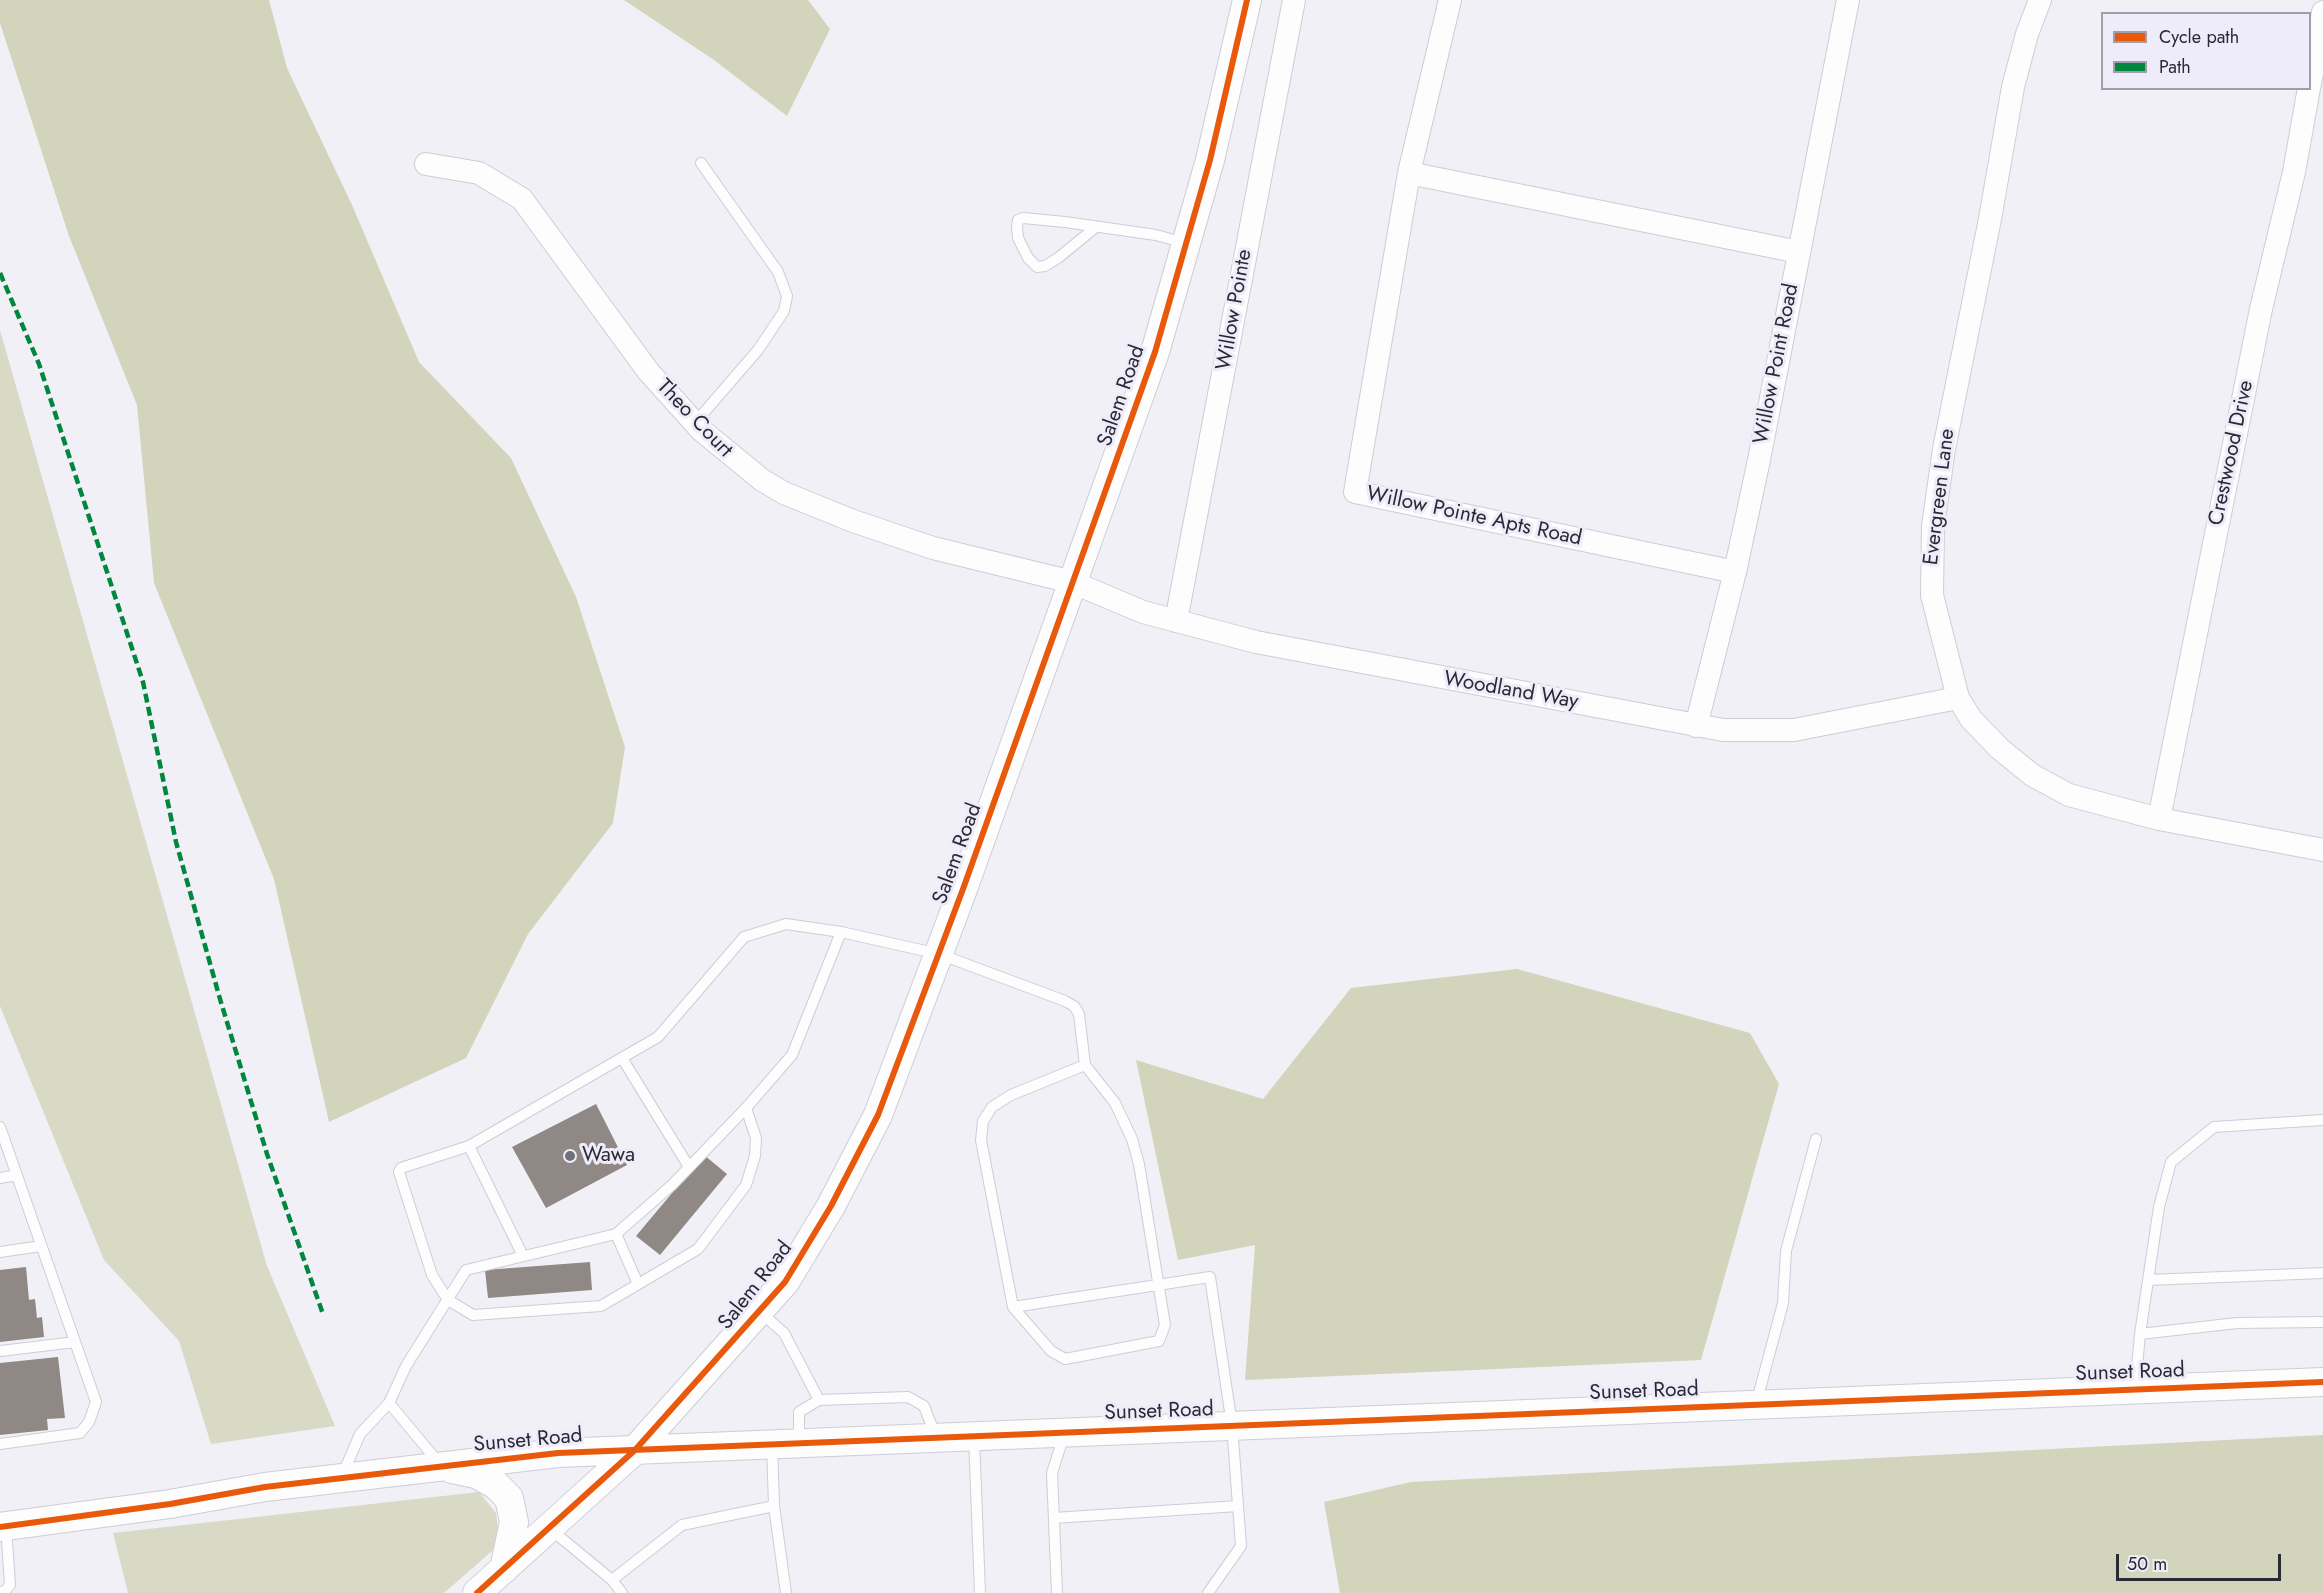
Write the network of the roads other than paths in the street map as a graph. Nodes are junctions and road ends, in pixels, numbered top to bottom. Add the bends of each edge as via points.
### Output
1 (1247, 0) edge
2 (1294, 0) edge
3 (1450, 0) edge
4 (1848, 0) edge
5 (2040, 0) edge
6 (2323, 12) edge
7 (2311, 75) edge
8 (2308, 90) edge
9 (701, 163) dead end
10 (426, 165) dead end
11 (1409, 172) junction
12 (1096, 227) junction
13 (1188, 244) junction
14 (1799, 252) junction
15 (694, 424) junction
16 (1735, 572) junction
17 (1072, 582) junction
18 (1176, 621) junction
19 (1958, 698) junction
20 (1696, 726) junction
21 (2158, 819) junction
22 (2323, 850) edge
23 (841, 932) junction
24 (939, 954) junction
25 (622, 1058) junction
26 (1085, 1065) junction
27 (746, 1108) junction
28 (2323, 1120) edge
29 (0, 1127) edge
30 (1816, 1139) dead end
31 (469, 1146) junction
32 (689, 1167) junction
33 (16, 1175) junction
34 (0, 1178) edge
35 (616, 1234) junction
36 (41, 1246) junction
37 (0, 1252) edge
38 (523, 1256) junction
39 (2323, 1273) edge
40 (2148, 1280) junction
41 (638, 1284) junction
42 (1160, 1285) junction
43 (448, 1300) junction
44 (1012, 1307) junction
45 (760, 1312) junction
46 (2323, 1322) edge
47 (2140, 1334) junction
48 (75, 1342) junction
49 (0, 1351) edge
50 (2323, 1382) edge
51 (2135, 1389) junction
52 (819, 1400) junction
53 (389, 1403) junction
54 (1756, 1404) junction
55 (1232, 1425) junction
56 (1065, 1432) junction
57 (974, 1436) junction
58 (936, 1437) junction
59 (0, 1444) edge
60 (786, 1444) junction
61 (635, 1450) junction
62 (442, 1466) junction
63 (341, 1478) junction
64 (774, 1506) junction
65 (1238, 1506) junction
66 (1054, 1518) junction
67 (3, 1526) edge
68 (549, 1528) junction
69 (504, 1569) junction
70 (612, 1580) junction
71 (0, 1592) edge
72 (477, 1593) edge
73 (622, 1593) edge
74 (786, 1593) edge
75 (980, 1593) edge
76 (1057, 1593) edge
77 (1209, 1593) edge

1 - 13 street, Salem Road
2 - 18 street, Willow Pointe
3 - 11 street
4 - 14 street, Willow Point Road
5 - 19 street, Evergreen Lane via 2026,34 2013,87 1933,526 1932,595
6 - 7 street, Crestwood Drive
8 - 21 street, Crestwood Drive
9 - 15 lane via 778,272 787,296 784,311 758,350
10 - 15 street, Theo Court via 478,173 522,199 648,371
11 - 14 street
11 - 16 street, Willow Pointe Apts Road via 1355,492
12 - 12 lane via 1023,218 1018,220 1017,227 1023,248 1037,267 1058,258
12 - 13 lane via 1156,235
13 - 17 street, Salem Road via 1139,400
14 - 16 street, Willow Point Road
15 - 17 street, Theo Court via 762,480 822,509 933,548
16 - 20 street, Willow Point Road
17 - 18 street, Woodland Way via 1143,612
17 - 24 street, Salem Road
18 - 20 street, Woodland Way via 1256,642
19 - 20 street, Woodland Way via 1794,730 1747,732
19 - 21 street, Evergreen Lane via 1985,734 2032,776 2069,795
21 - 22 street, Evergreen Lane
23 - 24 lane
23 - 25 lane via 786,924 744,937 658,1037
23 - 27 lane via 792,1055
24 - 26 lane via 1074,1006 1080,1020
24 - 45 street, Salem Road via 892,1081 862,1147 801,1259
25 - 31 lane
25 - 32 lane
26 - 42 lane via 1115,1103 1132,1139
26 - 44 lane via 1011,1095 992,1107 983,1121 981,1140
27 - 32 lane
27 - 41 lane via 756,1138 746,1185 698,1250
28 - 40 lane via 2214,1127 2171,1162 2159,1207
29 - 33 lane
30 - 54 lane via 1786,1251 1783,1303
31 - 38 lane
31 - 43 lane via 401,1168 399,1172 432,1275
32 - 35 lane
33 - 34 lane
33 - 36 lane
35 - 38 lane
35 - 41 lane
36 - 37 lane
36 - 48 lane
38 - 43 lane via 466,1270
39 - 40 lane
40 - 47 lane
41 - 43 lane via 601,1306 473,1316
42 - 44 lane
42 - 44 lane via 1165,1325 1159,1341 1065,1359 1051,1351
42 - 55 lane via 1210,1277
43 - 53 lane via 406,1366
45 - 52 lane via 784,1333
45 - 61 street, Salem Road
46 - 47 lane via 2237,1323
47 - 51 lane
48 - 49 lane
48 - 59 lane via 96,1401 89,1422 80,1433
50 - 51 street, Sunset Road
51 - 54 street, Sunset Road
52 - 58 lane via 908,1398 924,1406
52 - 60 lane via 799,1412
53 - 62 lane
53 - 63 lane via 360,1434
54 - 55 street, Sunset Road
55 - 56 street, Sunset Road
55 - 65 lane
56 - 57 street, Sunset Road
56 - 66 lane via 1052,1473
57 - 58 street, Sunset Road
57 - 75 lane
58 - 60 street, Sunset Road
60 - 61 street, Sunset Road
60 - 64 lane
61 - 62 street, Sunset Road via 558,1453
61 - 68 street, Salem Road
62 - 63 street, Sunset Road
62 - 69 street via 476,1474 509,1498 514,1522
63 - 67 street, Sunset Road
64 - 70 lane via 682,1525
64 - 74 lane
65 - 66 lane
65 - 77 lane via 1241,1546
66 - 76 lane
67 - 71 lane via 9,1585
68 - 69 street, Salem Road
68 - 70 lane
69 - 72 street, Salem Road
70 - 73 lane

